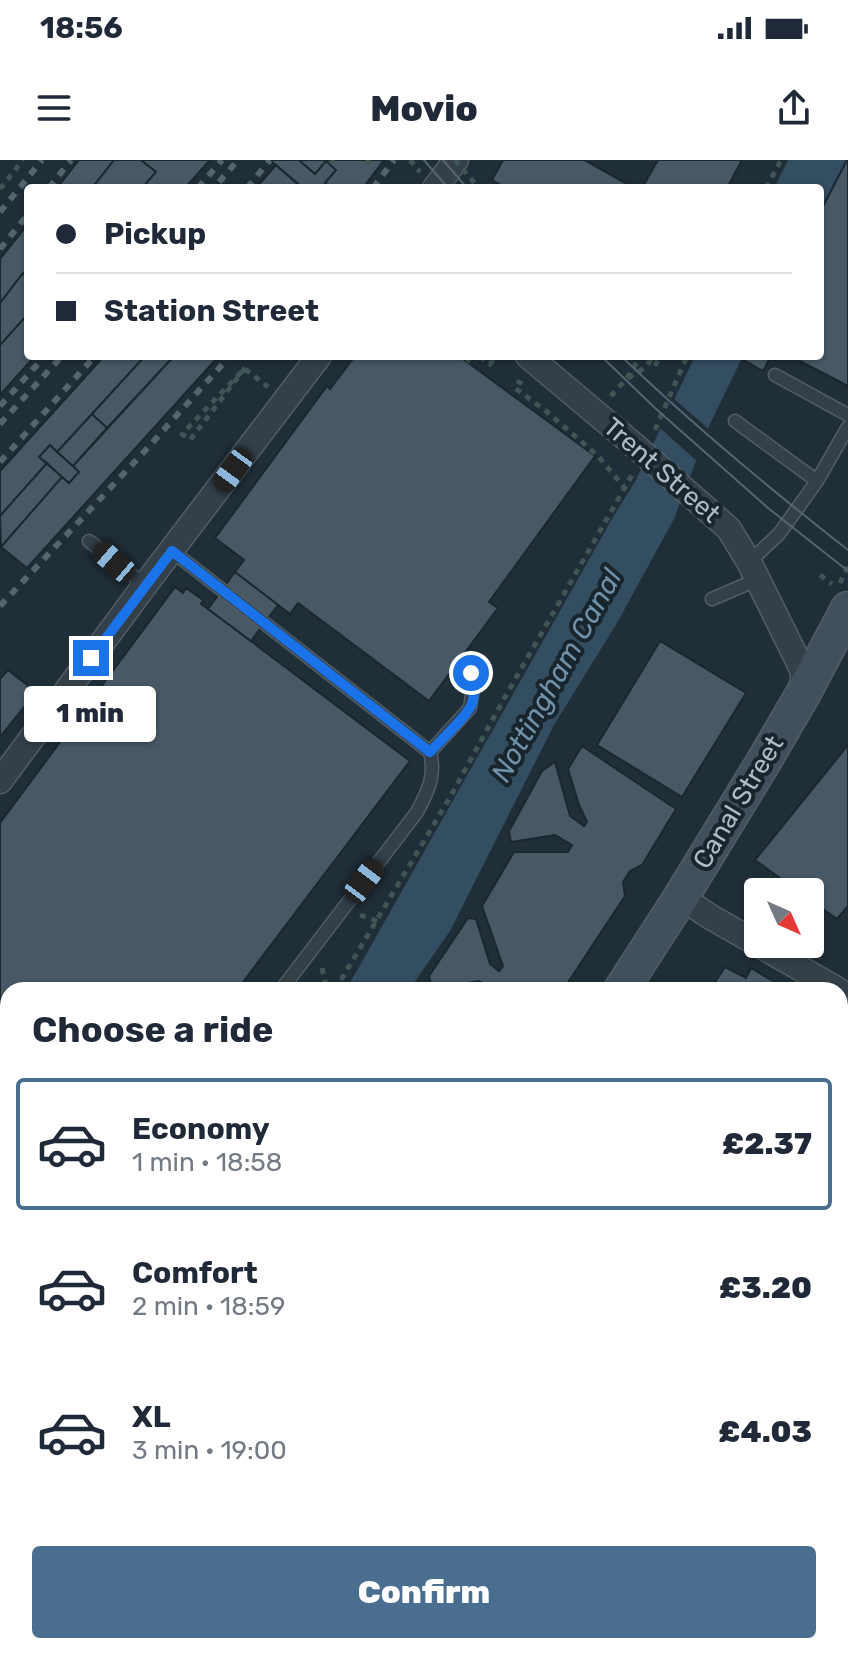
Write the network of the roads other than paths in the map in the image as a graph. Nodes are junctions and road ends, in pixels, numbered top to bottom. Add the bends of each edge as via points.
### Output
1 (456, 160) edge
2 (438, 184) edge
3 (316, 360) edge
4 (533, 360) edge
5 (775, 375) dead end
6 (848, 415) edge
7 (735, 421) dead end
8 (848, 427) edge
9 (817, 481) junction
10 (89, 541) dead end
11 (172, 551) junction
12 (752, 571) junction
13 (145, 585) junction
14 (712, 599) dead end
15 (843, 599) edge
16 (465, 664) dead end
17 (803, 694) junction
18 (430, 752) junction
19 (0, 781) edge
20 (681, 897) junction
21 (287, 982) edge
22 (626, 982) edge
23 (825, 982) edge

1 - 2 street
3 - 11 street
4 - 12 street, Trent Street, bridge via 729,529
5 - 6 lane
7 - 9 lane
8 - 9 lane
9 - 12 lane
10 - 13 lane
11 - 13 street
11 - 18 lane
12 - 14 lane
12 - 17 street, Trent Street via 800,665
13 - 19 street
15 - 17 street, Canal Street
16 - 18 lane via 474,681 470,708
17 - 20 street, Canal Street
18 - 21 lane via 434,768 417,812
20 - 22 street, Canal Street
20 - 23 street

